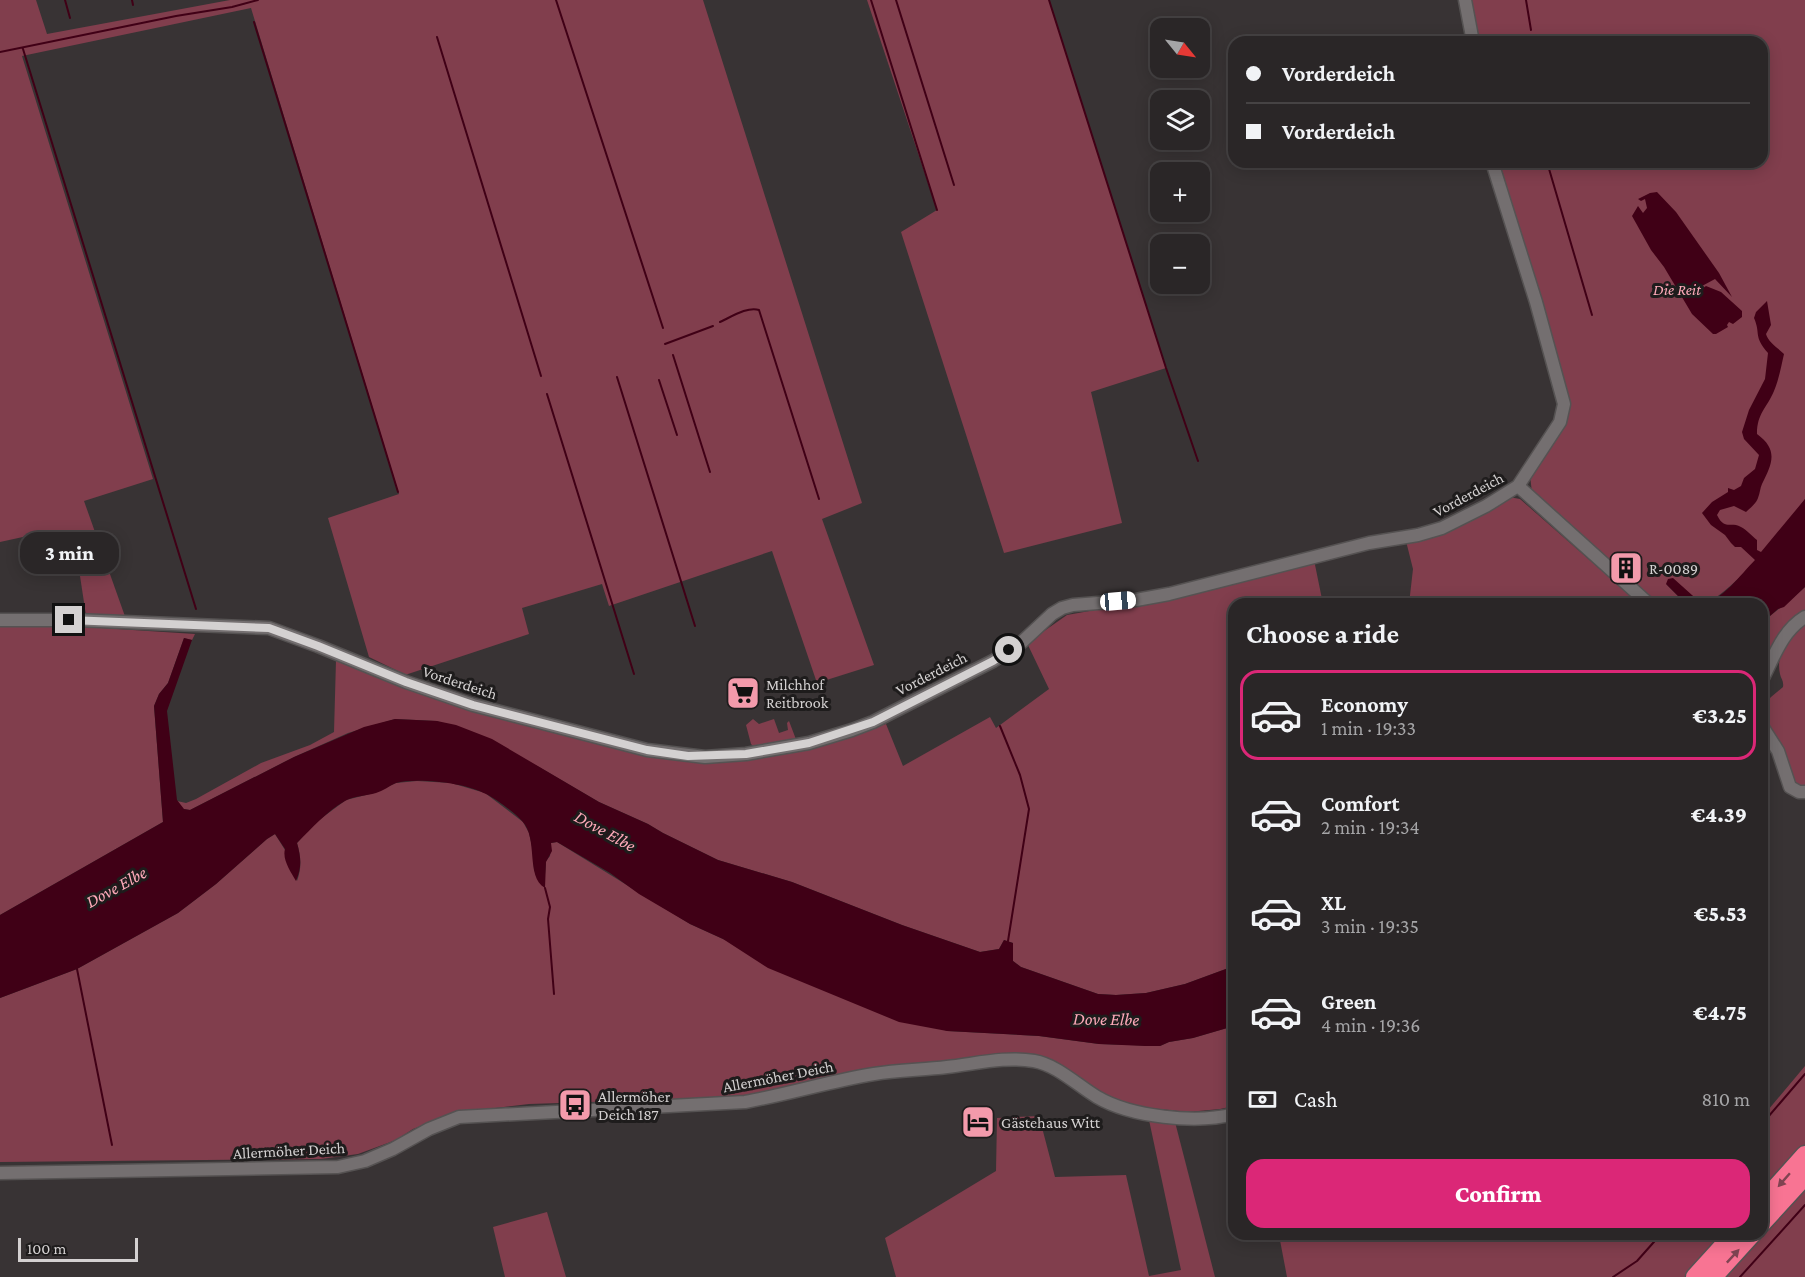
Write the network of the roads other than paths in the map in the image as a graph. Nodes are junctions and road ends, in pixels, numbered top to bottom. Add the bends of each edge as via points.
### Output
1 (1465, 0) edge
2 (1472, 36) edge
3 (1494, 168) edge
4 (1518, 486) junction
5 (1642, 598) edge
6 (1805, 617) edge
7 (0, 620) edge
8 (1768, 668) edge
9 (1768, 736) edge
10 (1805, 792) edge
11 (1228, 1115) edge
12 (1805, 1155) edge
13 (0, 1173) edge
14 (1805, 1176) edge
15 (1768, 1196) edge
16 (1768, 1217) edge
17 (1729, 1240) edge
18 (1747, 1240) edge
19 (1695, 1277) edge
20 (1713, 1277) edge

1 - 2 street
3 - 4 street, Vorderdeich via 1564,404 1560,422
4 - 5 street
4 - 7 street, Vorderdeich via 1452,524 1418,535 1369,543 1169,594 1062,608 993,661 873,722 809,743 746,754 688,756 647,750 558,727 434,692 269,628
6 - 8 street via 1788,631
9 - 10 street via 1790,787
11 - 13 street, Allermöher Deich via 1187,1118 1130,1111 1111,1105 1036,1061 1011,1060 877,1074 745,1102 459,1117 365,1161 338,1167
12 -> 15 highway
14 - 16 highway
17 - 19 highway
20 -> 18 highway

